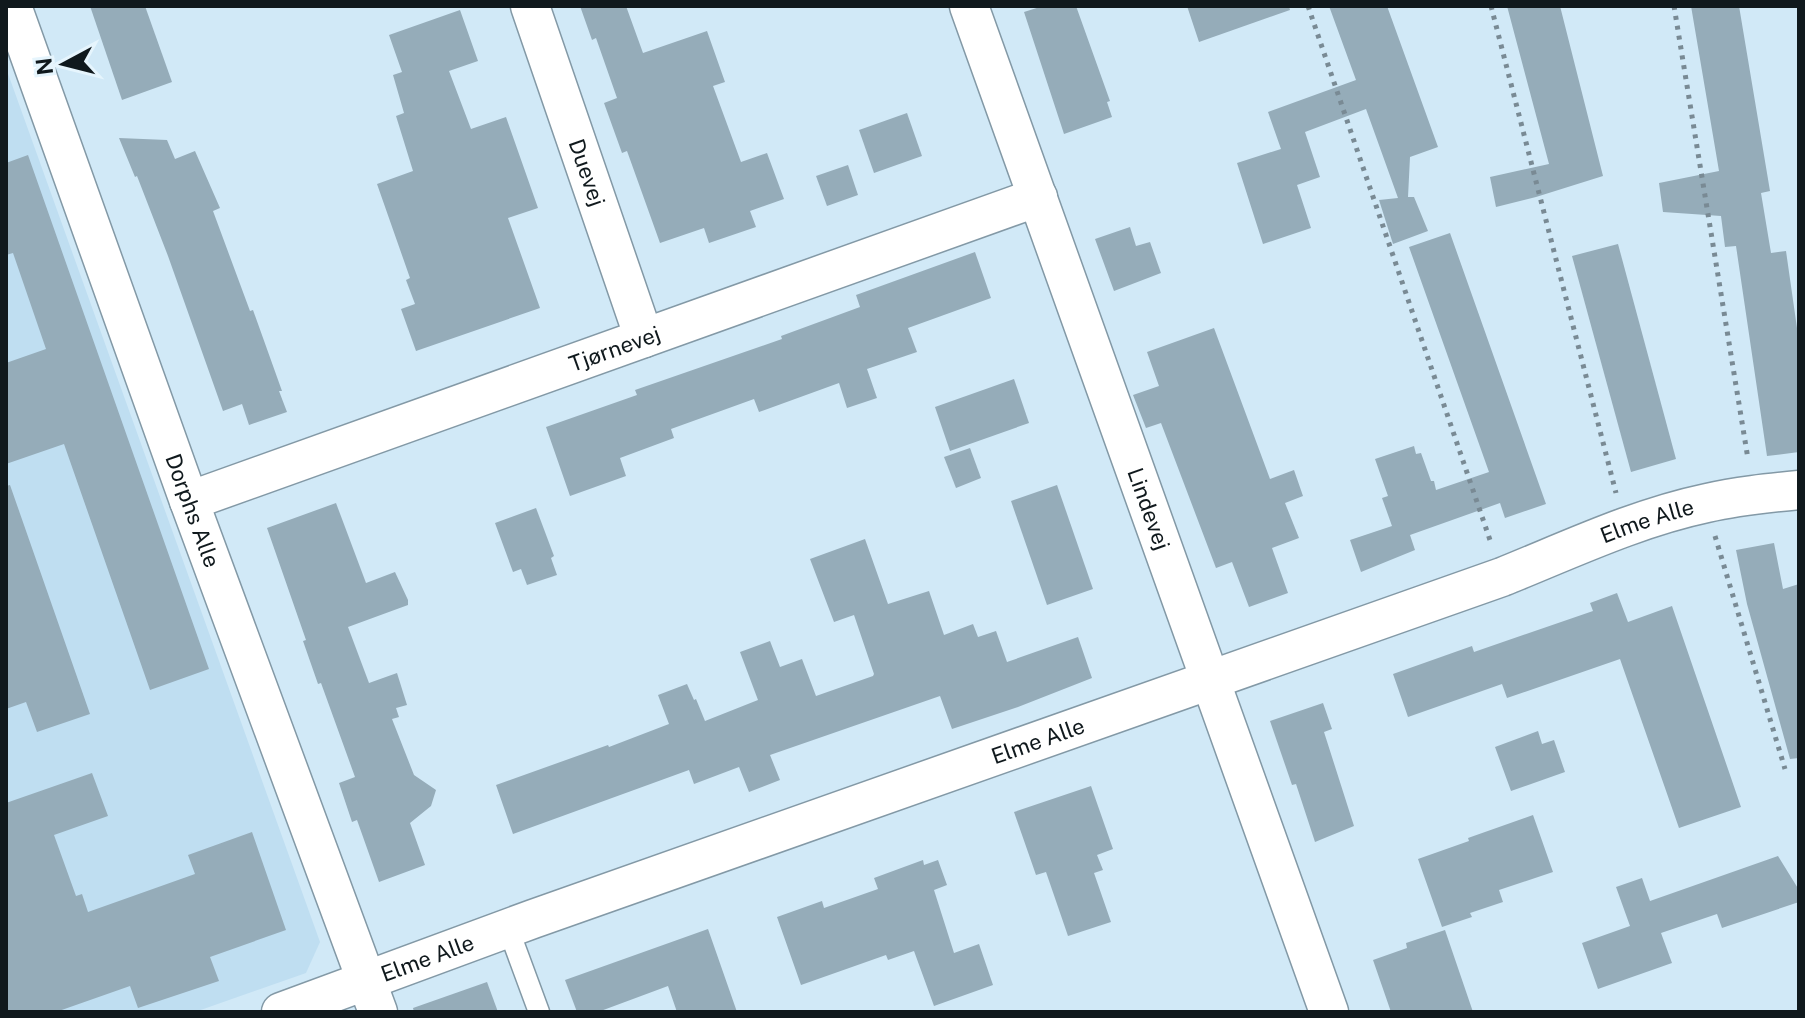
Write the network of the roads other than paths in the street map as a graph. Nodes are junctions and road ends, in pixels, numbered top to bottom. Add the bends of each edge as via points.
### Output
1 (12, 6) edge
2 (530, 6) edge
3 (969, 6) edge
4 (1038, 197) junction
5 (644, 338) junction
6 (1799, 490) edge
7 (189, 501) junction
8 (1211, 681) junction
9 (508, 928) junction
10 (373, 996) edge
11 (281, 1012) edge
12 (539, 1012) edge
13 (1329, 1012) edge

1 - 7 street, Dorphs Alle
2 - 5 street, Duevej
3 - 4 street, Lindevej
4 - 5 street, Tjørnevej
4 - 8 street, Lindevej
5 - 7 street, Tjørnevej
6 - 8 street, Elme Alle via 1706,503 1625,527
7 - 10 street, Dorphs Alle
8 - 9 street, Elme Alle
8 - 13 street, Lindevej
9 - 10 street, Elme Alle
9 - 12 lane
10 - 11 street, Elme Alle

